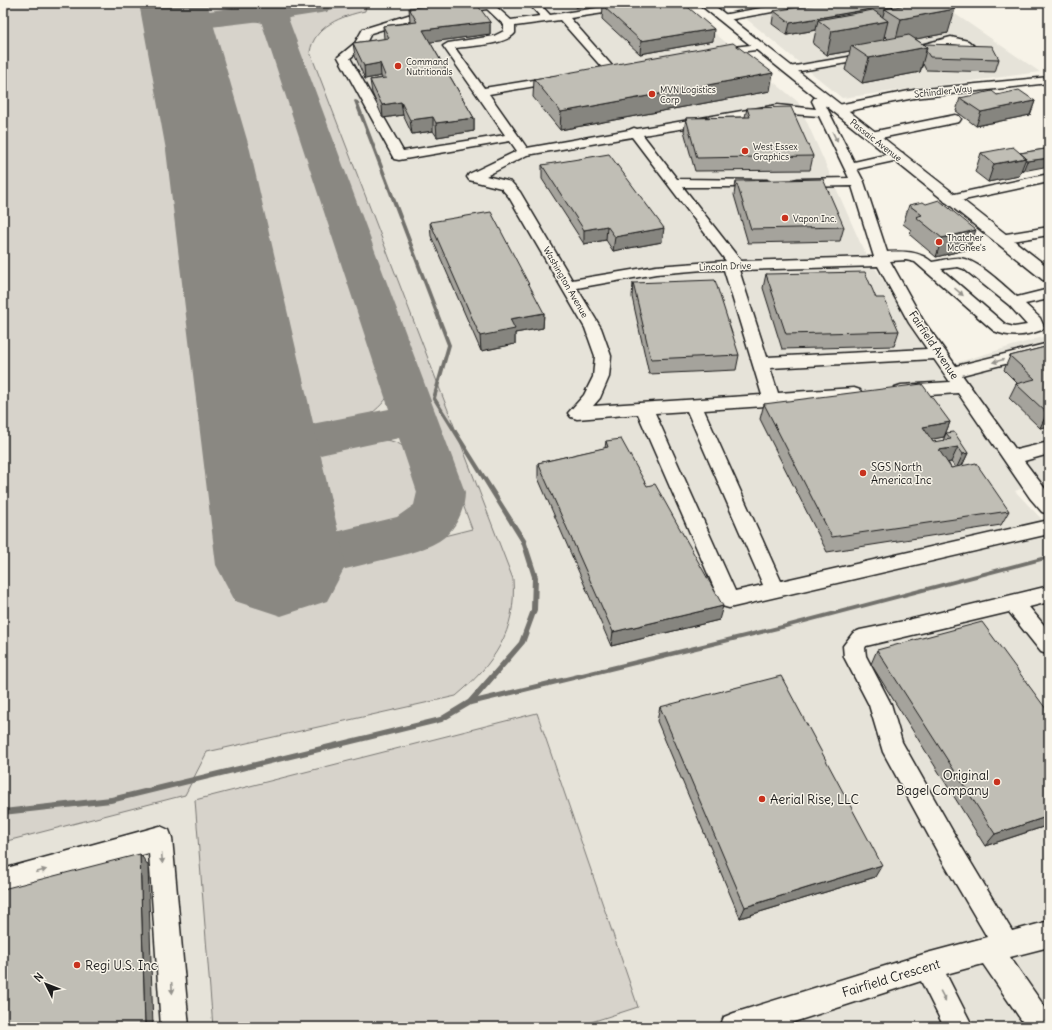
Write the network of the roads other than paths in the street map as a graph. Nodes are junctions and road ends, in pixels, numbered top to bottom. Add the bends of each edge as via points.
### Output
1 (533, 3) edge
2 (563, 3) edge
3 (651, 3) edge
4 (704, 3) edge
5 (806, 3) edge
6 (574, 14) junction
7 (562, 16) junction
8 (547, 18) junction
9 (722, 18) junction
10 (509, 24) junction
11 (760, 47) junction
12 (886, 54) edge
13 (702, 55) edge
14 (789, 70) junction
15 (595, 73) edge
16 (572, 77) edge
17 (1049, 80) edge
18 (1049, 90) edge
19 (481, 92) junction
20 (836, 112) junction
21 (955, 119) dead end
22 (634, 132) junction
23 (871, 136) junction
24 (514, 137) junction
25 (524, 152) junction
26 (898, 156) junction
27 (850, 167) junction
28 (1049, 178) edge
29 (857, 182) junction
30 (674, 183) junction
31 (950, 199) junction
32 (1049, 231) edge
33 (1000, 239) junction
34 (883, 259) junction
35 (734, 266) junction
36 (929, 267) junction
37 (1049, 276) edge
38 (567, 284) junction
39 (1049, 294) edge
40 (1014, 302) junction
41 (1049, 348) edge
42 (938, 354) junction
43 (760, 363) junction
44 (952, 372) junction
45 (962, 387) junction
46 (772, 400) junction
47 (693, 405) junction
48 (644, 408) junction
49 (1049, 448) edge
50 (1012, 458) junction
51 (1049, 507) edge
52 (1049, 527) edge
53 (775, 590) junction
54 (1049, 594) edge
55 (1013, 602) junction
56 (1049, 646) edge
57 (3, 881) edge
58 (1049, 934) edge
59 (998, 948) junction
60 (927, 966) junction
61 (1041, 1015) edge
62 (175, 1027) edge
63 (735, 1027) edge
64 (959, 1027) edge

1 - 8 street
2 - 6 street
3 - 6 street
4 - 9 main road, Passaic Avenue
5 - 9 street
6 - 7 street
7 - 8 street
7 - 15 street via 614,70
8 - 10 street
9 - 11 main road, Passaic Avenue
10 - 19 street via 510,33 496,38 448,46
10 - 24 street via 488,6 418,15 367,31 360,45 344,57 398,156
11 - 13 street
11 - 14 main road, Passaic Avenue
12 - 14 street
14 - 20 main road, Passaic Avenue
16 - 19 street
17 - 20 street, Schindler Way via 914,94
18 - 20 street, Schindler Way via 921,100
19 - 24 street
20 - 22 street via 777,109
20 - 23 main road, Passaic Avenue
20 -> 27 street, Fairfield Avenue
21 - 23 street
22 - 25 street
22 - 30 street
23 - 26 main road, Passaic Avenue
24 - 25 street
25 - 38 street, Washington Avenue via 474,177 506,184
26 - 27 street
26 - 31 main road, Passaic Avenue
27 - 29 street, Fairfield Avenue
28 - 31 street
29 - 30 street
29 - 34 street, Fairfield Avenue
30 - 35 street
31 - 33 main road, Passaic Avenue
32 - 33 street
33 - 37 main road, Passaic Avenue
34 - 35 street, Lincoln Drive
34 - 36 street, Lincoln Drive via 912,256
34 - 42 street, Fairfield Avenue via 916,323
35 - 38 street, Lincoln Drive via 656,270
35 - 43 street
36 - 40 street via 959,262 969,266
36 -> 40 street via 1000,328 1010,333 1036,327 1034,321
38 - 48 street, Washington Avenue via 593,328 603,356 601,377 591,398 577,413
39 - 40 street
41 -> 44 street
42 - 43 street
42 - 44 street, Fairfield Avenue
43 - 46 street
44 - 45 street, Fairfield Avenue
45 - 46 street
45 - 50 street, Fairfield Avenue
46 - 47 street
47 - 48 street
47 - 53 street
48 - 53 street via 729,600
49 - 50 street
50 - 51 street, Fairfield Avenue
52 - 53 street
54 - 55 street
55 - 56 street
55 - 59 street via 860,639 854,646 855,657 880,704 891,746 952,854
57 -> 62 street via 160,838
58 - 59 street, Fairfield Crescent
59 - 60 street, Fairfield Crescent
59 - 61 street
60 - 63 street, Fairfield Crescent
60 -> 64 street

